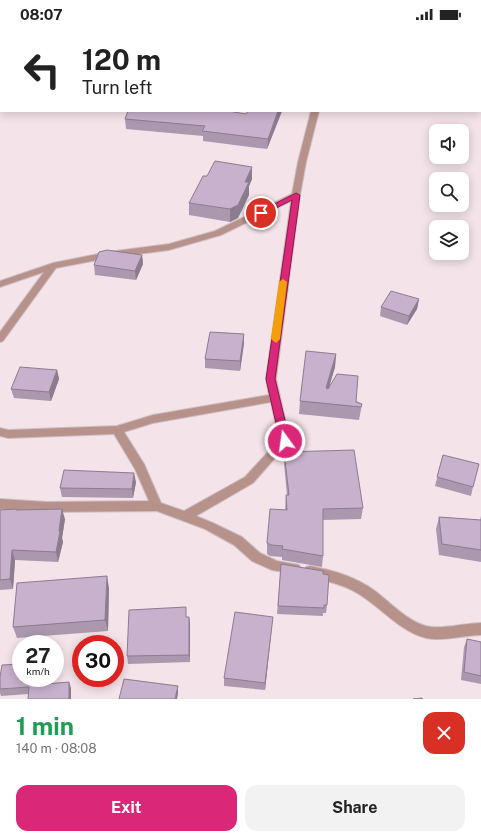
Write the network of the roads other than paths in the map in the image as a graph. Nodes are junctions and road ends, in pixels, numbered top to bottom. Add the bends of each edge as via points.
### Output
1 (315, 112) edge
2 (296, 195) junction
3 (53, 266) junction
4 (0, 284) edge
5 (0, 339) edge
6 (274, 398) junction
7 (117, 430) junction
8 (0, 432) edge
9 (0, 504) edge
10 (157, 506) junction
11 (184, 517) junction
12 (481, 629) edge

1 - 2 street
2 - 3 street via 218,233 169,247
2 - 6 street via 271,379
3 - 4 street
3 - 5 street
6 - 7 street via 153,419
6 - 11 street via 285,441 249,480
7 - 8 street via 8,434
7 - 10 street via 140,467
9 - 10 street via 47,507
10 - 11 street
11 - 12 street via 238,541 256,557 276,566 326,574 362,589 405,622 428,632

